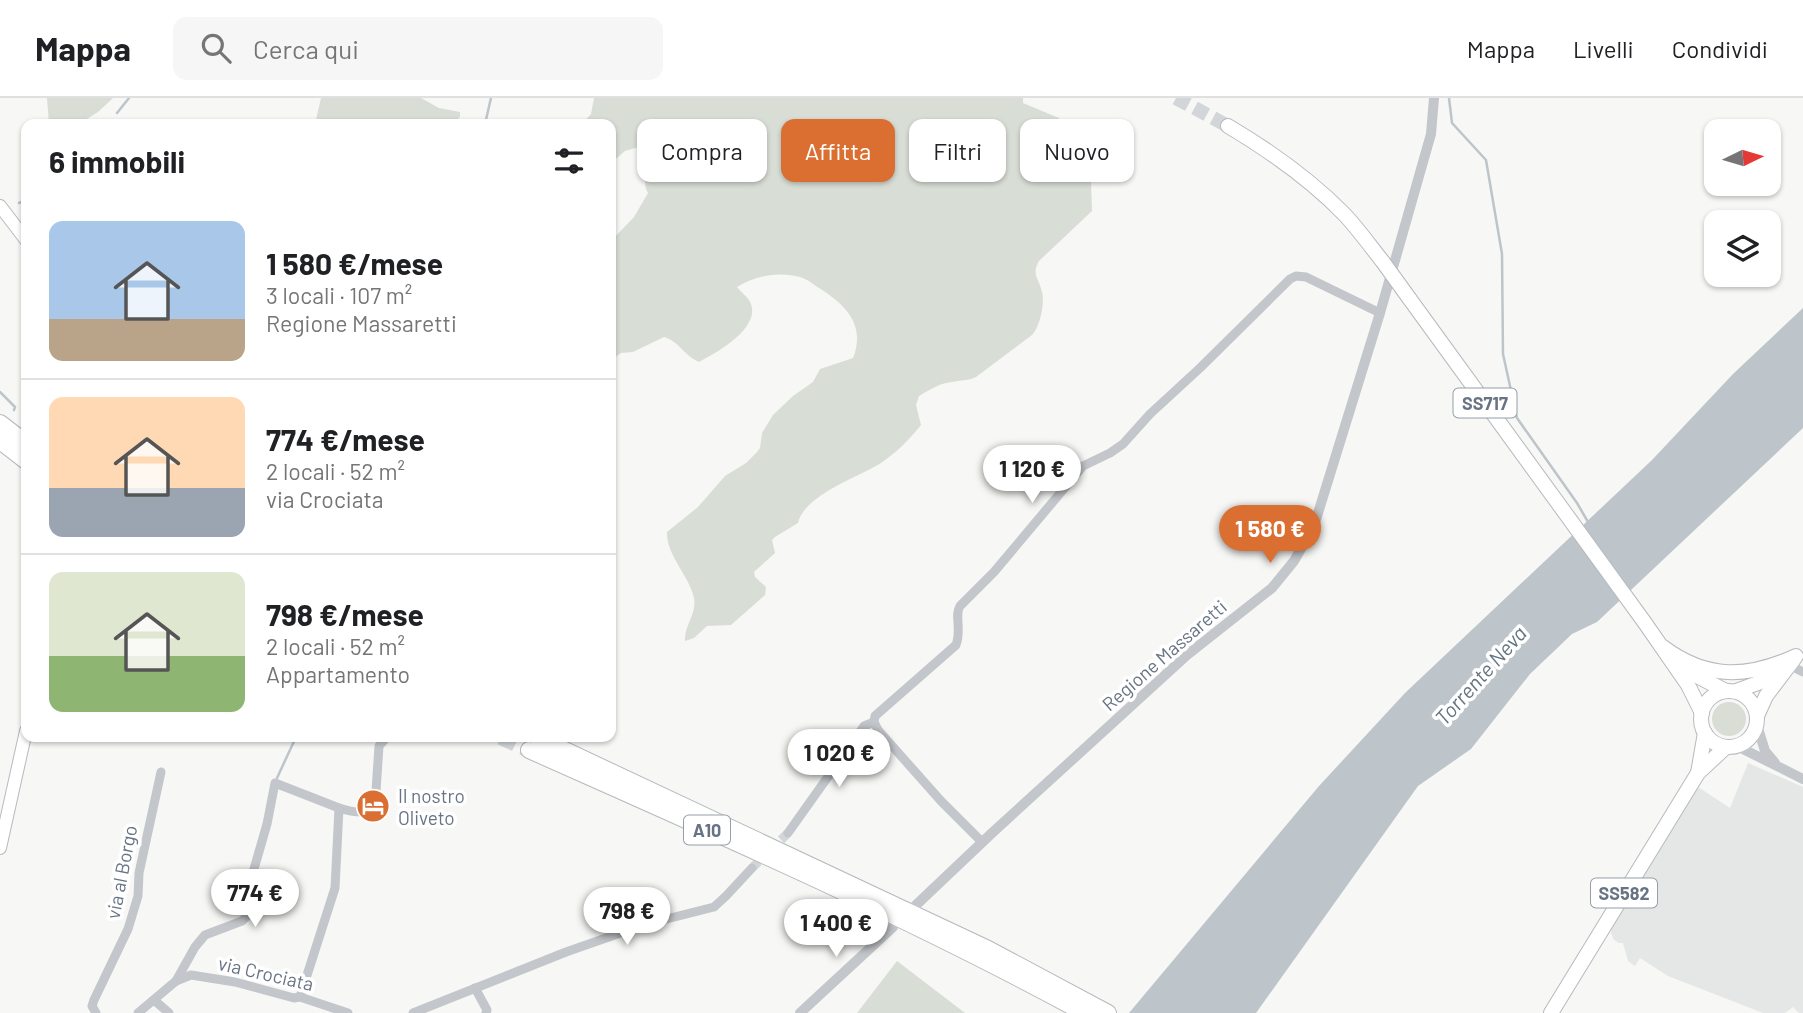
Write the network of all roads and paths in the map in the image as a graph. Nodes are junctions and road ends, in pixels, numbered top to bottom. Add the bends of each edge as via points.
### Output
1 (1434, 98) edge
2 (1228, 126) tunnel mouth
3 (0, 206) edge
4 (21, 233) edge
5 (1380, 313) junction
6 (0, 423) edge
7 (21, 439) edge
8 (0, 441) edge
9 (21, 457) edge
10 (1667, 650) junction
11 (1794, 660) edge
12 (1803, 672) edge
13 (1731, 691) junction
14 (1702, 713) junction
15 (1757, 721) junction
16 (874, 723) junction
17 (1705, 733) junction
18 (24, 742) edge
19 (383, 742) edge
20 (533, 743) tunnel mouth
21 (1732, 746) junction
22 (1782, 770) junction
23 (161, 772) dead end
24 (1698, 773) junction
25 (1803, 779) edge
26 (339, 808) junction
27 (788, 833) tunnel mouth
28 (982, 842) junction
29 (0, 848) edge
30 (752, 868) tunnel mouth
31 (915, 906) dead end
32 (893, 927) dead end
33 (985, 954) junction
34 (176, 981) junction
35 (475, 988) junction
36 (300, 997) junction
37 (154, 1000) junction
38 (488, 1012) edge
39 (96, 1013) edge
40 (138, 1013) edge
41 (169, 1013) edge
42 (348, 1013) edge
43 (413, 1013) edge
44 (800, 1013) edge
45 (1084, 1013) edge
46 (1108, 1013) edge
47 (1551, 1013) edge

1 - 5 street, Regione Massaretti via 1431,134
2 - 10 main road, SS717, bridge via 1283,162 1347,216
3 - 4 main road
5 - 16 street via 1306,277 1290,279 1124,444 1083,466 960,606 956,645 884,707
5 - 28 street, Regione Massaretti via 1314,526 1294,561 1272,587 1187,655
6 - 7 highway
8 - 9 highway
10 - 11 main road via 1699,667 1724,673 1750,672
10 - 13 main road, SS717 via 1695,675
10 - 14 main road, SS717
11 - 12 street
11 - 13 main road via 1758,683
11 - 15 main road via 1766,696
13 - 14 main road via 1712,696
13 - 15 main road via 1751,700
14 - 17 main road
15 - 21 main road via 1753,734
15 - 22 street via 1765,751
16 - 27 street via 864,726
16 - 28 street
17 - 21 main road via 1710,740
17 - 24 main road, SS582
18 - 29 main road
19 - 26 street via 375,806 352,813
20 - 33 highway, A10 via 645,801
21 - 22 street
21 - 24 main road, SS582
22 - 25 street
23 - 39 street, via al Borgo via 138,896 128,929 94,1000
24 - 47 main road, SS582
26 - 34 street via 275,783 254,869 250,912 242,921 205,935
26 - 36 street via 335,888
28 - 31 street, Regione Massaretti
30 - 35 street via 714,907 643,925
32 - 44 street
33 - 45 highway, A10
33 - 46 highway, A10
34 - 36 street, via Crociata via 191,975
34 - 37 street
35 - 38 street
35 - 43 street
36 - 42 street, via Crociata
37 - 40 street
37 - 41 street

